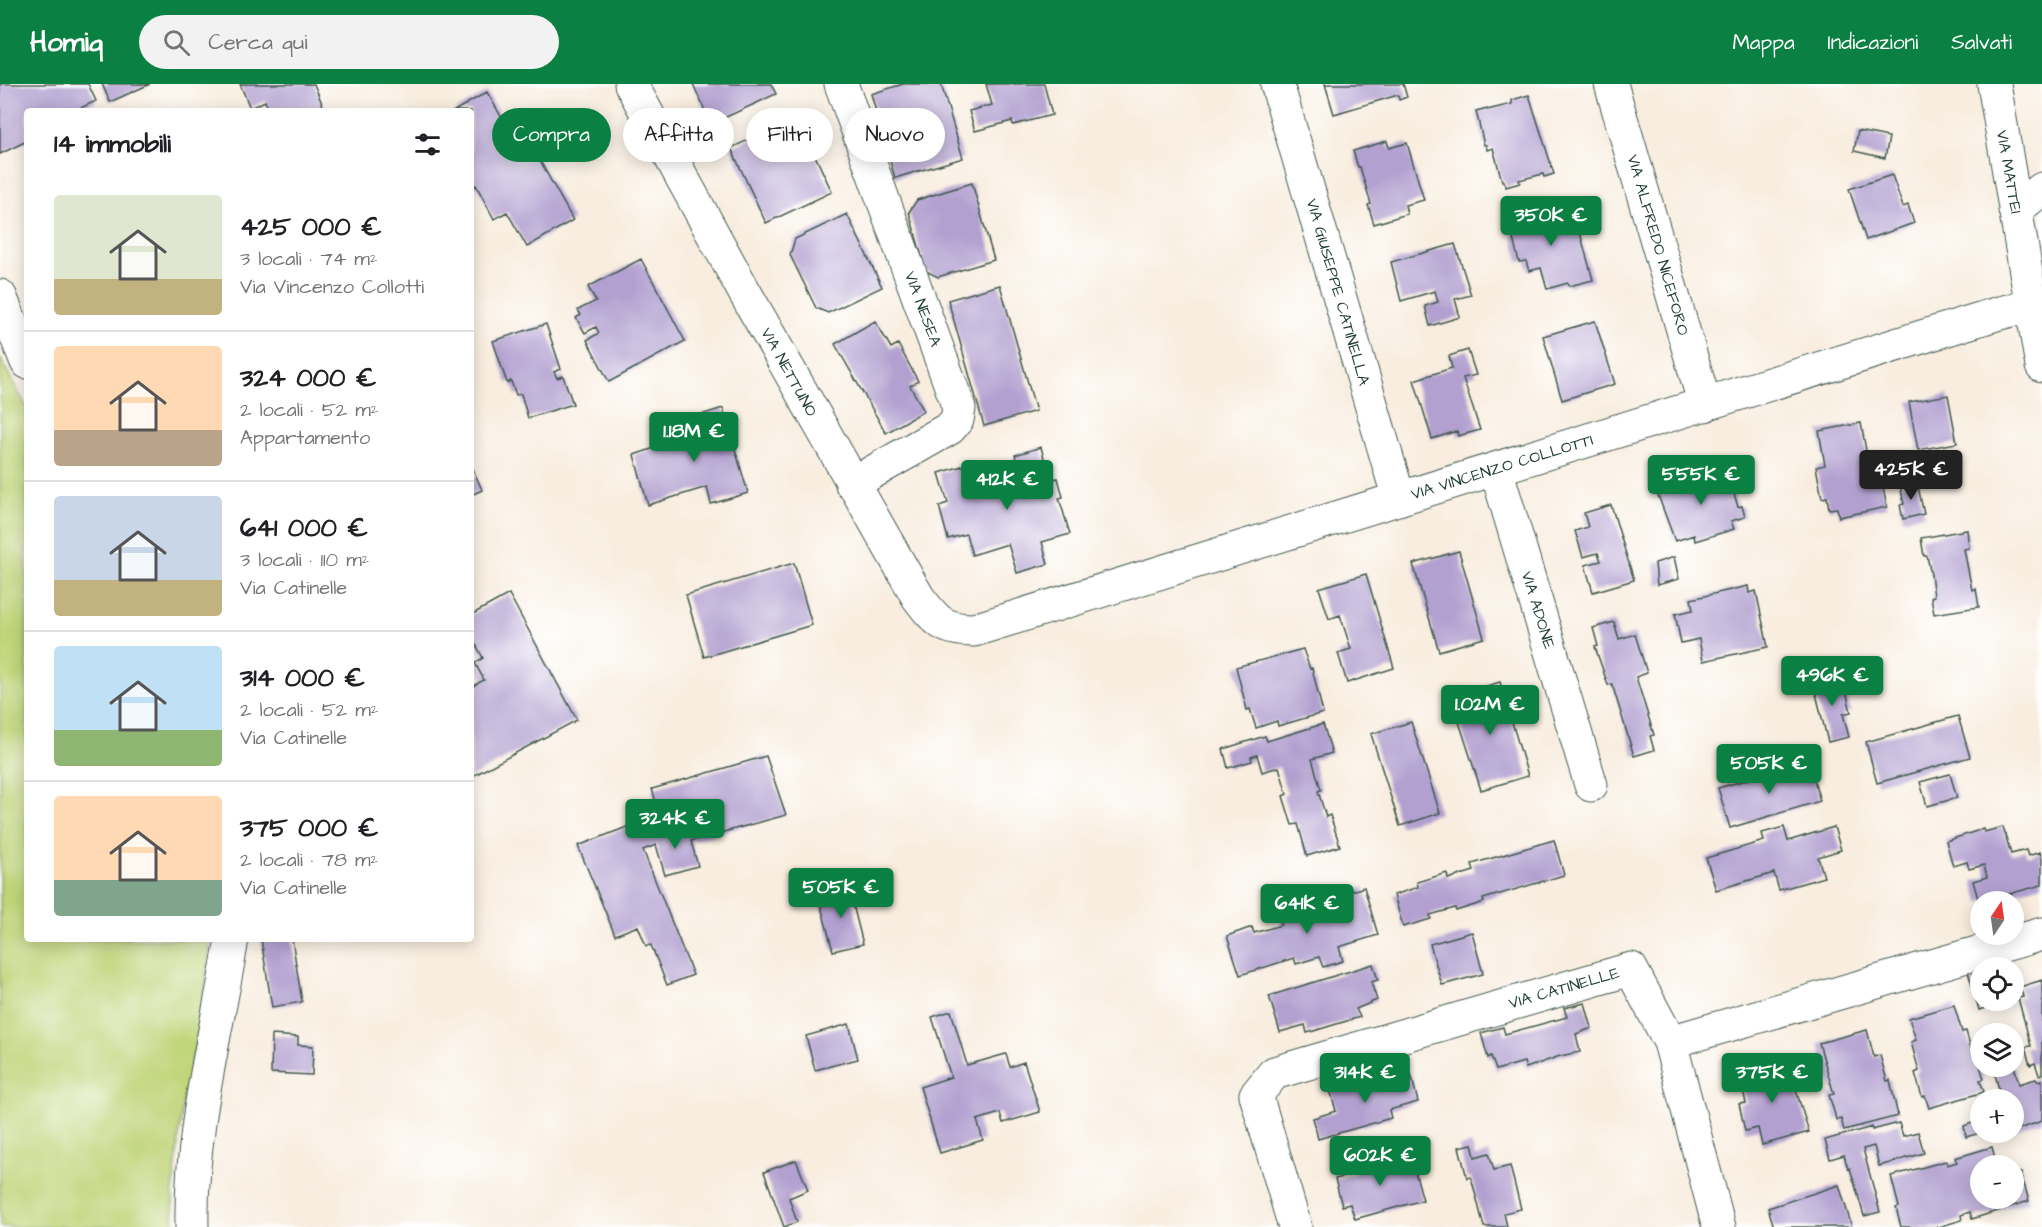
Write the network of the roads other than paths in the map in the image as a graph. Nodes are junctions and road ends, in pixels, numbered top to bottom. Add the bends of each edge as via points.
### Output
1 (631, 84) edge
2 (840, 84) edge
3 (1277, 84) edge
4 (1611, 84) edge
5 (1994, 84) edge
6 (2042, 189) edge
7 (2016, 210) junction
8 (0, 296) edge
9 (2031, 305) junction
10 (2041, 351) edge
11 (24, 355) edge
12 (1705, 405) junction
13 (1496, 469) junction
14 (852, 484) junction
15 (1398, 499) junction
16 (974, 630) joint
17 (1591, 785) dead end
18 (2042, 934) edge
19 (232, 942) edge
20 (1670, 1042) junction
21 (192, 1227) edge
22 (1295, 1227) edge
23 (1719, 1227) edge

1 - 14 street, VIA NETTUNO
2 - 14 street, VIA NESEA via 959,408 957,420 950,428
3 - 15 street, VIA GIUSEPPE CATINELLA
4 - 12 street, VIA ALFREDO NICEFORO
5 - 7 street, VIA MATTEI
6 - 7 street
7 - 9 street, VIA MATTEI
8 - 11 street
9 - 10 street, VIA MATTEI
9 - 12 street, VIA VINCENZO COLLOTTI
12 - 13 street, VIA VINCENZO COLLOTTI
13 - 15 street, VIA VINCENZO COLLOTTI
13 - 17 street, VIA ADONE
14 - 16 street, VIA NETTUNO via 931,615 942,625
15 - 16 street, VIA VINCENZO COLLOTTI
18 - 20 street
19 - 21 street via 195,1144
20 - 22 street, VIA CATINELLE via 1631,969 1274,1073 1256,1095
20 - 23 street

